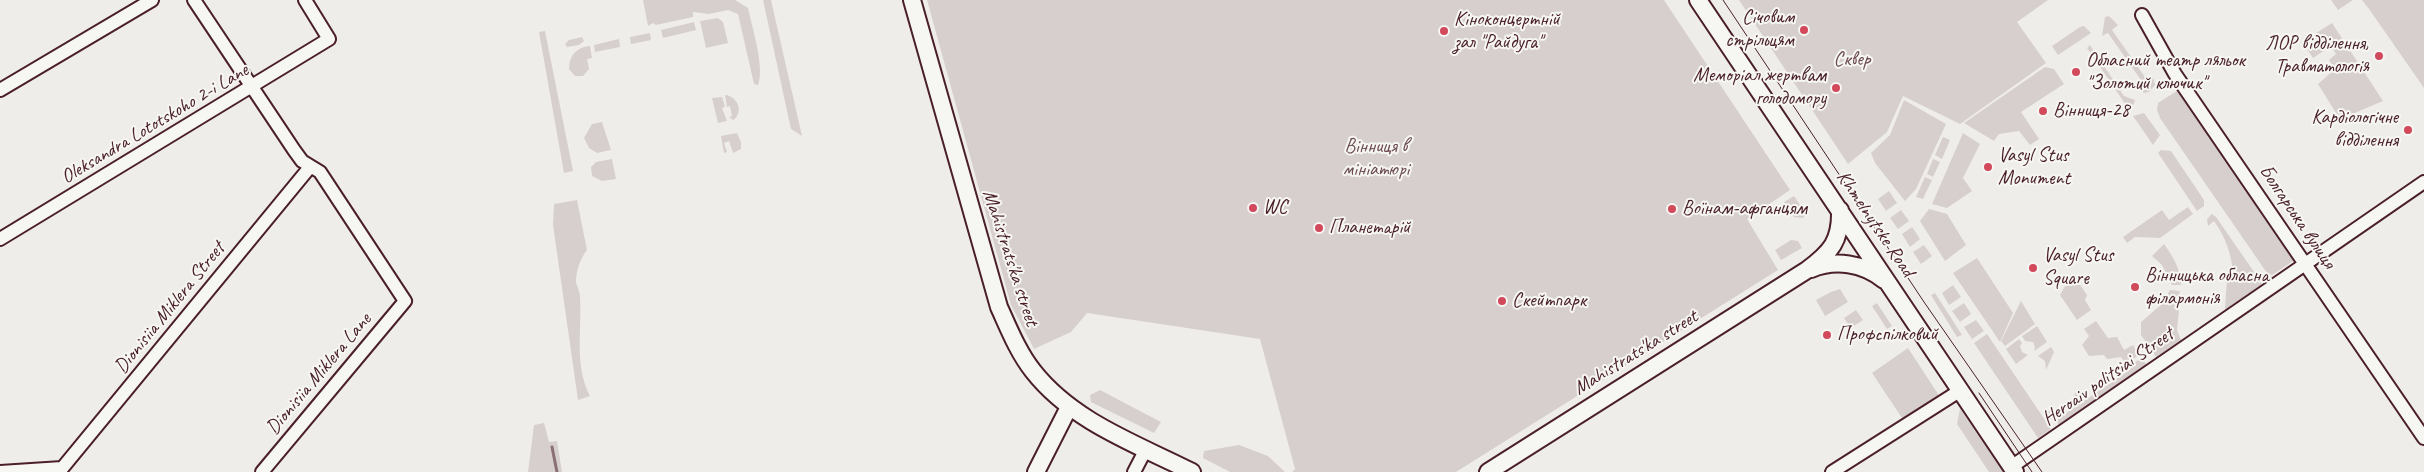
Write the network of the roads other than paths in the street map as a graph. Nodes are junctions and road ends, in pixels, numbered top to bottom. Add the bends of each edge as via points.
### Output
1 (152, 0) edge
2 (194, 0) edge
3 (305, 0) edge
4 (912, 0) edge
5 (1698, 0) edge
6 (2142, 15) dead end
7 (253, 86) junction
8 (0, 90) edge
9 (310, 167) junction
10 (2424, 182) edge
11 (1840, 210) junction
12 (0, 239) edge
13 (2307, 264) junction
14 (1807, 270) junction
15 (1890, 284) junction
16 (1960, 390) junction
17 (1069, 407) junction
18 (2424, 438) edge
19 (1146, 449) junction
20 (2013, 469) edge
21 (60, 470) edge
22 (0, 472) edge
23 (262, 472) edge
24 (1036, 472) edge
25 (1134, 472) edge
26 (1192, 472) edge
27 (1488, 472) edge
28 (1832, 472) edge

1 - 8 street
2 - 7 street
3 - 7 street, Oleksandra Lototskoho 2-i Lane via 330,39
4 - 17 main road, Mahistrats'ka street via 999,307 1015,342 1033,370
5 - 11 main road, Khmelnytske Road
6 - 13 street, Болгарська вулиця via 2175,74
7 - 9 street via 294,150
7 - 12 street, Oleksandra Lototskoho 2-i Lane
9 - 21 street, Dionisiia Miklera Street
9 - 23 street, Dionisiia Miklera Lane via 320,172 406,301
10 - 13 street, Heroaiv politsiai Street
11 - 14 main road via 1840,228 1834,246
11 - 15 main road, Khmelnytske Road
13 - 18 street, Болгарська вулиця
13 - 20 street, Heroaiv politsiai Street
14 - 15 main road via 1831,264 1856,266
14 - 27 main road, Mahistrats'ka street
15 - 16 main road, Khmelnytske Road
16 - 20 main road, Khmelnytske Road
16 - 28 street
17 - 19 main road, Mahistrats'ka street
17 - 24 main road
19 - 25 street
19 - 26 main road, Mahistrats'ka street
21 - 22 street

